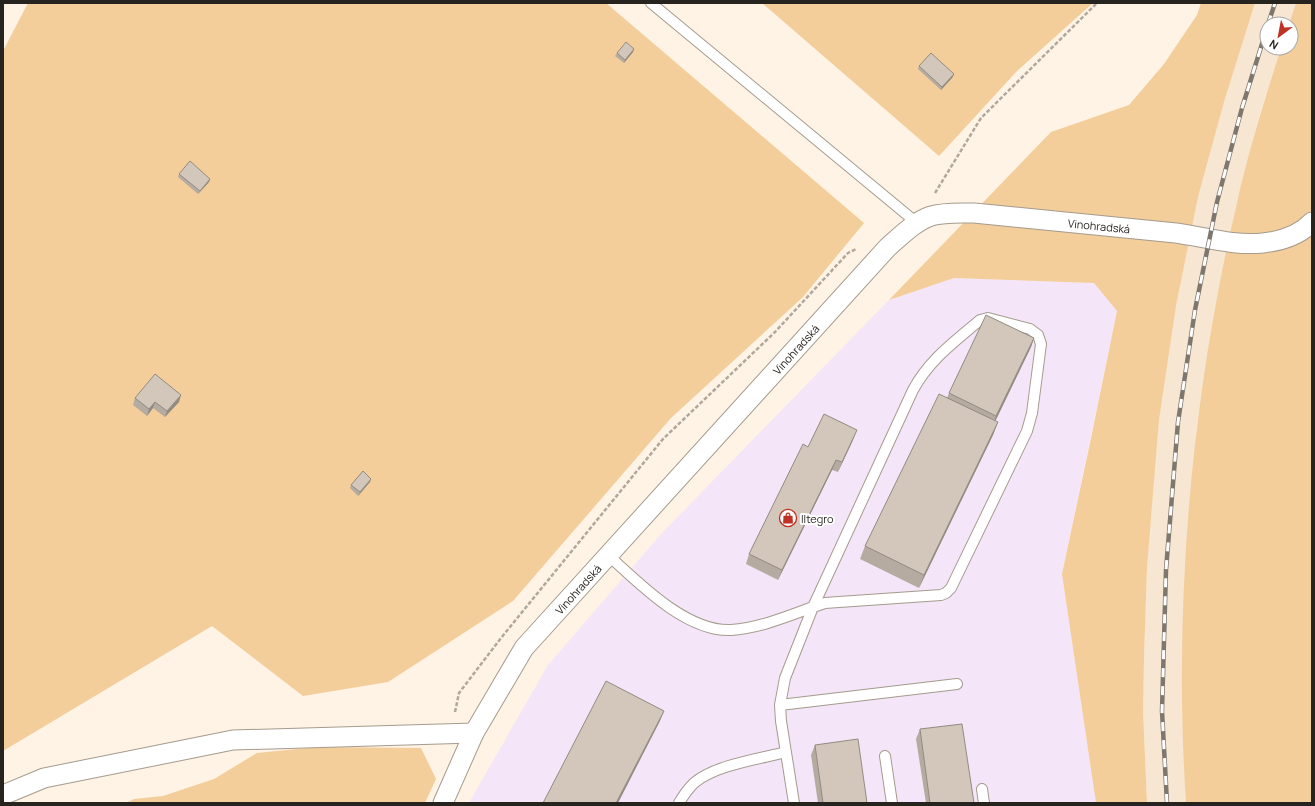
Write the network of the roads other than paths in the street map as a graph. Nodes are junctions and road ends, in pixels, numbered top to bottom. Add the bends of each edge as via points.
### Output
1 (651, 3) edge
2 (1312, 222) edge
3 (917, 223) junction
4 (608, 555) junction
5 (813, 607) junction
6 (957, 684) dead end
7 (780, 705) junction
8 (474, 733) junction
9 (786, 752) junction
10 (885, 756) dead end
11 (982, 789) dead end
12 (3, 795) edge
13 (443, 803) edge
14 (679, 803) edge
15 (794, 803) edge
16 (892, 803) edge
17 (984, 803) edge

1 - 3 lane
2 - 3 street, Vinohradská via 1299,234 1284,239 1239,244 1177,234 974,213 948,213 931,216
3 - 4 street, Vinohradská via 888,247
4 - 5 lane via 668,606 682,615 716,628 751,628
4 - 8 street, Vinohradská via 524,648
5 - 5 lane via 825,603 941,595 951,588 1027,431 1041,344 1035,332 988,318 980,320 925,370 913,390
5 - 7 lane via 785,678
6 - 7 lane
7 - 9 lane
8 - 12 street via 233,740 44,778
8 - 13 street, Vinohradská
9 - 14 lane via 737,764 705,776 694,783
9 - 15 lane
10 - 16 lane
11 - 17 lane

